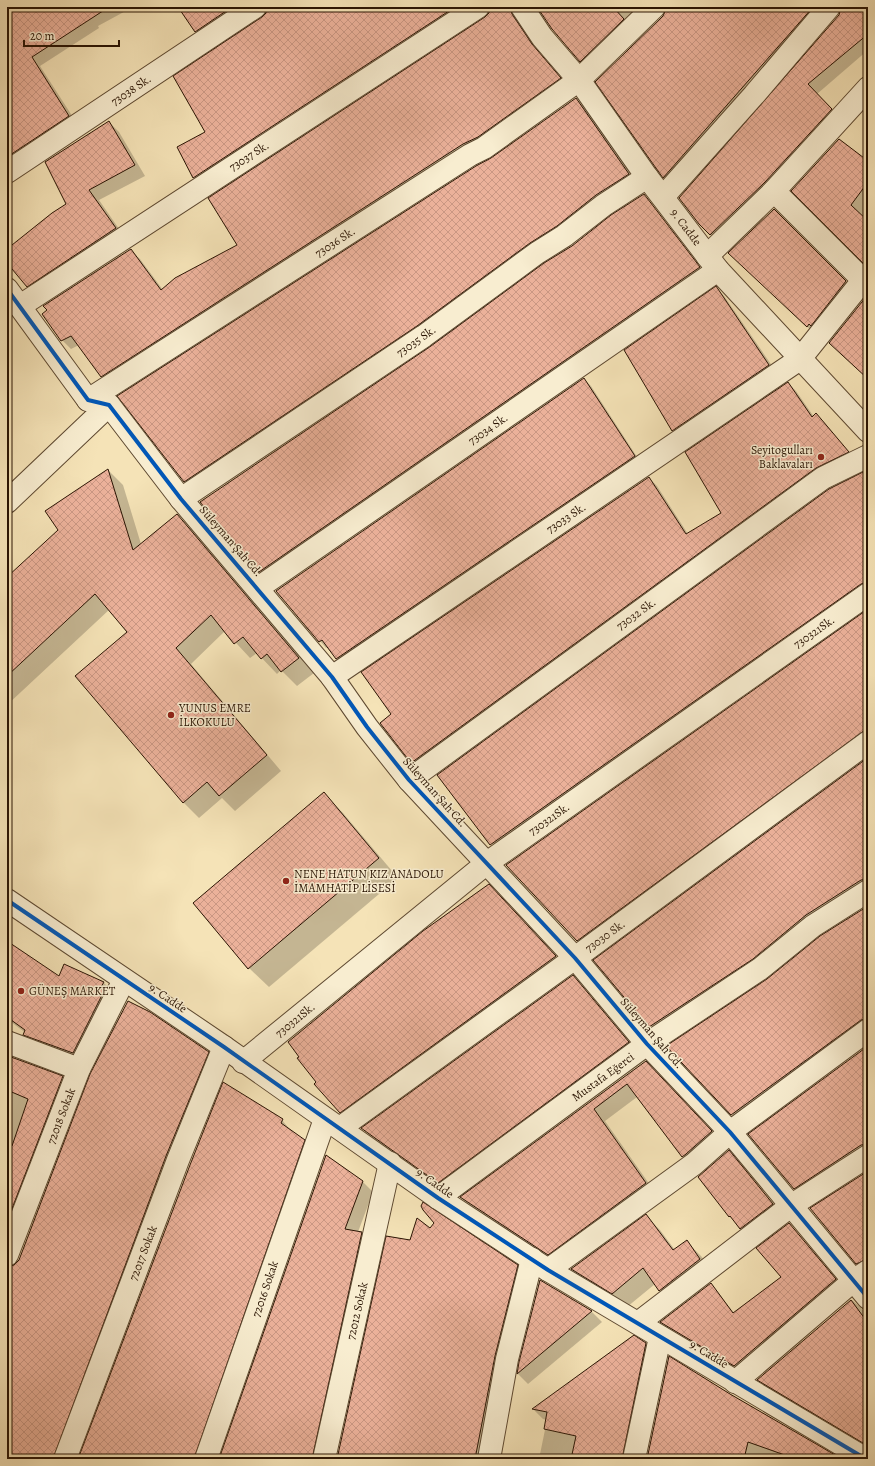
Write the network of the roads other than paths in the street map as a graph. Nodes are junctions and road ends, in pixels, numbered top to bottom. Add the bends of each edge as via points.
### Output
1 (255, 7) edge
2 (478, 7) edge
3 (522, 7) edge
4 (654, 7) edge
5 (829, 7) edge
6 (579, 80) junction
7 (868, 88) edge
8 (7, 172) edge
9 (647, 177) junction
10 (774, 191) junction
11 (663, 197) junction
12 (713, 263) junction
13 (866, 280) edge
14 (7, 289) edge
15 (20, 306) junction
16 (800, 359) junction
17 (88, 400) junction
18 (109, 405) junction
19 (868, 431) edge
20 (868, 456) edge
21 (181, 499) junction
22 (7, 502) edge
23 (258, 588) junction
24 (868, 594) edge
25 (332, 677) junction
26 (868, 742) edge
27 (409, 780) junction
28 (487, 863) junction
29 (868, 891) edge
30 (7, 900) edge
31 (575, 958) junction
32 (124, 980) junction
33 (868, 1030) edge
34 (7, 1042) edge
35 (647, 1044) junction
36 (224, 1047) junction
37 (243, 1062) junction
38 (79, 1069) junction
39 (332, 1124) junction
40 (730, 1132) junction
41 (868, 1156) edge
42 (390, 1162) junction
43 (438, 1198) junction
44 (792, 1205) junction
45 (7, 1255) edge
46 (540, 1264) junction
47 (861, 1276) edge
48 (868, 1298) edge
49 (638, 1323) junction
50 (660, 1337) junction
51 (735, 1382) junction
52 (65, 1459) edge
53 (206, 1459) edge
54 (324, 1459) edge
55 (490, 1459) edge
56 (634, 1459) edge
57 (866, 1459) edge

1 - 8 street, 73038 Sk.
2 - 15 street, 73037 Sk.
3 - 6 street, 9. Cadde via 542,37
4 - 6 street, 73036 Sk.
5 - 11 street
6 - 9 street, 9. Cadde
6 - 17 street, 73036 Sk. via 484,148
7 - 10 street, 73034 Sk.
9 - 11 street, 9. Cadde
9 - 21 street, 73035 Sk. via 604,205 424,336
10 - 12 street, 73034 Sk.
10 - 13 street
11 - 12 street, 9. Cadde
12 - 16 street, 9. Cadde
12 - 23 street, 73034 Sk.
13 - 16 street, 73033 Sk.
14 - 15 street
15 - 17 street
16 - 19 street, 9. Cadde
16 - 25 street, 73033 Sk.
17 - 18 street
18 - 21 street, Süleyman Şah Cd.
18 - 22 street
20 - 27 street, 73032 Sk. via 823,478
21 - 23 street, Süleyman Şah Cd.
23 - 25 street, Süleyman Şah Cd.
24 - 28 street, 730321Sk.
25 - 27 street, Süleyman Şah Cd.
26 - 31 street, 73030 Sk.
27 - 28 street, Süleyman Şah Cd.
28 - 31 street, Süleyman Şah Cd.
28 - 37 street, 730321Sk.
29 - 35 street, Mustafa Eğerci via 813,926 760,969
30 - 32 street, 9. Cadde
31 - 35 street, Süleyman Şah Cd.
31 - 39 street, 73030 Sk.
32 - 36 street, 9. Cadde
32 - 38 street, 72018 Sokak
33 - 40 street
34 - 38 street
35 - 40 street, Süleyman Şah Cd.
35 - 43 street, Mustafa Eğerci
36 - 37 street, 9. Cadde
36 - 52 street, 72017 Sokak via 178,1160
37 - 39 street, 9. Cadde
38 - 45 street, 72018 Sokak
39 - 42 street, 9. Cadde
39 - 53 street, 72016 Sokak
40 - 44 street, Süleyman Şah Cd.
40 - 46 street via 694,1164
41 - 44 street
42 - 43 street, 9. Cadde
42 - 54 street, 72012 Sokak
43 - 46 street, 9. Cadde
44 - 47 street, Süleyman Şah Cd.
44 - 49 street
46 - 49 street, 9. Cadde
46 - 55 street via 507,1359
47 - 48 street, Süleyman Şah Cd.
47 - 51 street
49 - 50 street, 9. Cadde
50 - 51 street, 9. Cadde
50 - 56 street
51 - 57 street, 9. Cadde

